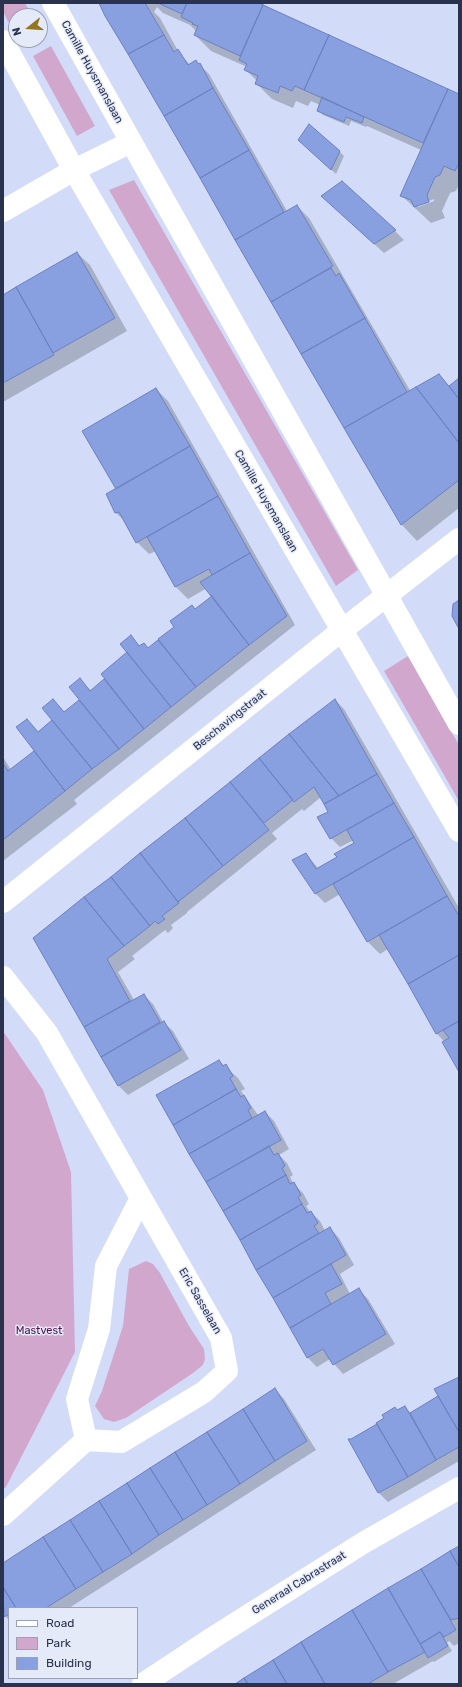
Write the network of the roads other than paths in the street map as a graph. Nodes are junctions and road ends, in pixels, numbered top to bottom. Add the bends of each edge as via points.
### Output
1 (53, 3) edge
2 (3, 41) edge
3 (131, 142) junction
4 (74, 170) junction
5 (3, 211) edge
6 (459, 539) edge
7 (386, 597) junction
8 (341, 631) junction
9 (459, 724) edge
10 (459, 831) edge
11 (3, 902) edge
12 (3, 976) edge
13 (141, 1198) junction
14 (86, 1440) junction
15 (459, 1488) edge
16 (3, 1515) edge
17 (143, 1684) edge

1 - 3 street, Camille Huysmanslaan
2 - 4 street, Camille Huysmanslaan
3 - 4 street
3 - 7 street, Camille Huysmanslaan
4 - 5 street
4 - 8 street, Camille Huysmanslaan
6 - 7 street, Beschavingstraat
7 - 8 street, Beschavingstraat
7 - 9 street, Camille Huysmanslaan
8 - 10 street, Camille Huysmanslaan
8 - 11 street, Beschavingstraat
12 - 13 street, Eric Sasselaan via 46,1033
13 - 14 street via 106,1266 99,1329 77,1399
13 - 14 street, Eric Sasselaan via 220,1338 227,1371 204,1392 121,1442
14 - 16 street
15 - 17 street, Generaal Cabrastraat via 363,1543

